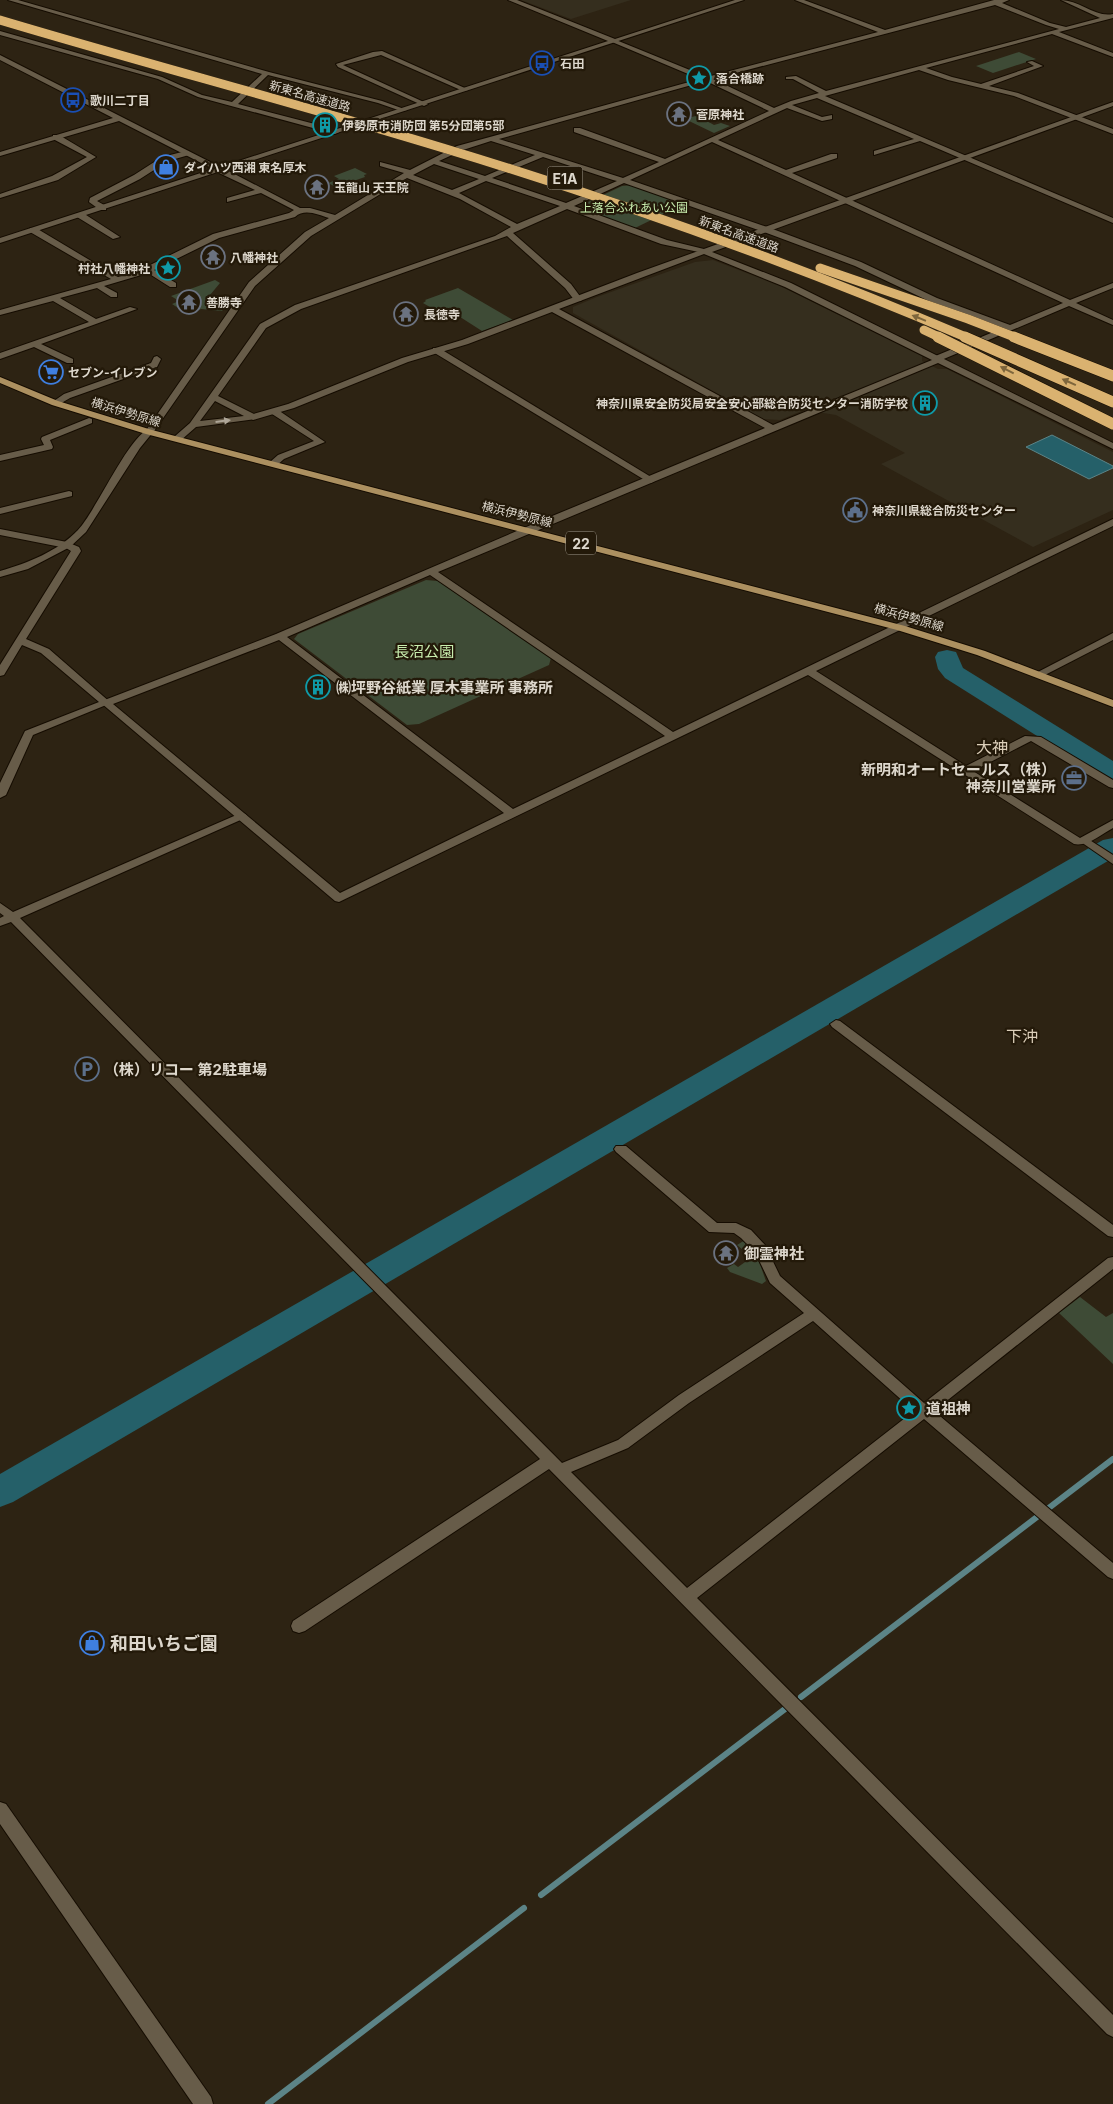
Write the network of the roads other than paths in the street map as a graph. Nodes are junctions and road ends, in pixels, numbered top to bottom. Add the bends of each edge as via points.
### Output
1 (11, 0) edge
2 (512, 0) edge
3 (741, 0) edge
4 (798, 0) edge
5 (1006, 0) edge
6 (1064, 0) edge
7 (991, 1) edge
8 (0, 13) edge
9 (1110, 17) edge
10 (0, 20) edge
11 (1066, 28) junction
12 (885, 32) junction
13 (1052, 32) junction
14 (0, 33) edge
15 (614, 41) junction
16 (1113, 55) edge
17 (0, 57) edge
18 (235, 60) dead end
19 (1030, 62) dead end
20 (241, 65) junction
21 (919, 68) junction
22 (267, 73) junction
23 (794, 77) dead end
24 (710, 80) junction
25 (982, 86) junction
26 (465, 90) junction
27 (821, 94) junction
28 (424, 104) junction
29 (1113, 104) edge
30 (234, 105) junction
31 (786, 105) junction
32 (403, 110) junction
33 (773, 110) junction
34 (1076, 118) junction
35 (118, 119) junction
36 (822, 119) dead end
37 (577, 130) dead end
38 (335, 132) junction
39 (1113, 132) edge
40 (56, 137) junction
41 (492, 139) junction
42 (710, 139) junction
43 (920, 139) junction
44 (186, 153) junction
45 (877, 153) dead end
46 (0, 154) edge
47 (544, 154) junction
48 (834, 156) dead end
49 (964, 158) junction
50 (433, 161) junction
51 (664, 161) junction
52 (388, 164) dead end
53 (220, 170) junction
54 (785, 173) junction
55 (408, 174) junction
56 (488, 178) junction
57 (623, 180) junction
58 (262, 190) junction
59 (454, 192) junction
60 (0, 196) edge
61 (230, 200) dead end
62 (846, 201) junction
63 (567, 206) junction
64 (102, 208) junction
65 (298, 210) junction
66 (646, 214) junction
67 (80, 215) junction
68 (335, 217) junction
69 (1113, 221) edge
70 (517, 227) junction
71 (33, 230) junction
72 (125, 230) dead end
73 (767, 230) junction
74 (509, 233) junction
75 (0, 241) edge
76 (705, 252) junction
77 (813, 266) junction
78 (149, 270) junction
79 (118, 280) junction
80 (173, 285) dead end
81 (1113, 285) edge
82 (99, 286) junction
83 (114, 295) dead end
84 (54, 298) junction
85 (578, 299) junction
86 (1069, 303) junction
87 (133, 309) dead end
88 (553, 309) junction
89 (0, 313) edge
90 (95, 322) junction
91 (1113, 323) edge
92 (1010, 328) junction
93 (34, 344) junction
94 (1017, 349) dead end
95 (436, 350) junction
96 (0, 356) edge
97 (158, 359) dead end
98 (937, 359) junction
99 (70, 361) dead end
100 (1113, 376) edge
101 (0, 380) edge
102 (212, 396) junction
103 (1113, 402) edge
104 (55, 403) junction
105 (275, 412) junction
106 (253, 417) junction
107 (89, 422) dead end
108 (1113, 424) edge
109 (193, 425) junction
110 (773, 429) junction
111 (149, 432) junction
112 (178, 439) junction
113 (1113, 446) edge
114 (0, 458) edge
115 (273, 464) junction
116 (651, 480) junction
117 (70, 494) dead end
118 (0, 510) edge
119 (1113, 522) edge
120 (528, 530) junction
121 (0, 532) edge
122 (67, 545) junction
123 (431, 572) junction
124 (0, 574) edge
125 (901, 628) junction
126 (280, 636) junction
127 (1113, 636) edge
128 (21, 641) junction
129 (808, 670) junction
130 (0, 673) edge
131 (1040, 674) junction
132 (106, 703) junction
133 (1113, 704) edge
134 (672, 736) junction
135 (966, 770) junction
136 (1113, 785) edge
137 (0, 795) edge
138 (511, 813) junction
139 (241, 816) junction
140 (1113, 824) edge
141 (1088, 843) junction
142 (1111, 859) edge
143 (0, 907) edge
144 (5, 920) edge
145 (836, 1024) dead end
146 (621, 1149) dead end
147 (1113, 1232) edge
148 (1113, 1262) edge
149 (814, 1313) junction
150 (924, 1411) junction
151 (554, 1466) junction
152 (1113, 1572) edge
153 (686, 1598) junction
154 (299, 1626) dead end
155 (0, 1810) edge
156 (1113, 2028) edge
157 (204, 2104) edge

1 - 20 street
2 - 15 street
3 - 15 street
4 - 12 street
5 - 7 street
6 - 9 street
7 - 11 street
7 - 12 street
8 - 77 highway, 新東名高速道路 / E1A via 514,162
9 - 11 street
10 - 66 highway, 新東名高速道路 / E1A, bridge via 418,140
11 - 13 street
12 - 24 street
13 - 16 street
13 - 21 street
14 - 30 street via 160,78 200,96
15 - 24 street
15 - 26 street
17 - 35 street
18 - 20 street
19 - 25 street via 1040,66
20 - 22 street
21 - 25 street
21 - 27 street
22 - 30 street
22 - 32 street
23 - 27 street
24 - 33 street
24 - 41 street
25 - 34 street via 1016,94
26 - 28 street
26 - 28 street via 382,53 340,64
27 - 31 street
27 - 43 street
28 - 32 street
29 - 34 street
30 - 38 street
31 - 33 street
31 - 36 street
32 - 38 street
33 - 42 street
34 - 39 street
34 - 49 street
35 - 40 street
35 - 44 street
37 - 51 street
38 - 53 street
40 - 46 street
40 - 60 street via 92,157 55,178
41 - 47 street
41 - 50 street via 460,148
42 - 51 street
42 - 54 street
43 - 45 street
43 - 49 street
44 - 53 street
44 - 64 street via 166,159 93,200
47 - 56 street
47 - 57 street
48 - 54 street
49 - 62 street
49 - 69 street
50 - 55 street
50 - 56 street
51 - 57 street
52 - 55 street
53 - 58 street
53 - 64 street
54 - 62 street
55 - 59 street
55 - 68 street
56 - 59 street
56 - 63 street
57 - 63 street
57 - 73 street
58 - 61 street
58 - 65 street
59 - 70 street
62 - 73 street
62 - 86 street
63 - 70 street
63 - 76 street via 664,242
64 - 67 street
65 - 68 street
65 - 78 street via 292,215 216,236
103 -> 66 highway, 新東名高速道路 / E1A, bridge via 882,303
108 -> 66 highway, bridge via 861,300
67 - 71 street
67 - 72 street via 114,236
68 - 111 street via 308,234 252,284
70 - 74 street
71 - 75 street
71 - 79 street
73 - 76 street
73 - 92 street via 858,264 934,300
74 - 85 street
74 - 102 street via 330,295 280,316 263,326
76 - 85 street
76 - 98 street via 788,284
77 - 94 highway, 新東名高速道路 / E1A, bridge
77 - 100 highway, bridge via 983,325
78 - 79 street
78 - 80 street
79 - 82 street
81 - 86 street
82 - 83 street
82 - 84 street
84 - 89 street
84 - 90 street
85 - 88 street
86 - 91 street
86 - 92 street
87 - 90 street
88 - 95 street
88 - 110 street
90 - 93 street
92 - 98 street
93 - 96 street
93 - 99 street
95 - 105 street
95 - 116 street
97 - 104 street via 154,365
98 - 110 street
98 - 113 street
101 - 104 main road, 横浜伊勢原線 / 22
102 - 106 street
102 - 109 street
104 - 111 main road, 横浜伊勢原線 / 22
105 - 106 street
105 - 115 street via 321,442 281,457
109 -> 106 street
107 - 114 street via 45,438 49,447
109 - 112 street
110 - 116 street
111 - 112 main road, 横浜伊勢原線 / 22
111 - 122 street via 133,451 83,530
112 - 115 main road, 横浜伊勢原線 / 22
115 - 120 main road, 横浜伊勢原線 / 22
116 - 120 street
117 - 118 street
119 - 125 street
120 - 123 street
120 - 125 main road, 横浜伊勢原線 / 22
121 - 122 street
122 - 124 street via 25,567
122 - 128 street via 76,551
123 - 126 street
123 - 134 street
125 - 129 street
125 - 131 main road, 横浜伊勢原線 / 22
126 - 132 street
126 - 138 street
127 - 131 street
128 - 130 street
128 - 132 street via 45,652
129 - 134 street
129 - 135 street
131 - 133 main road, 横浜伊勢原線 / 22
132 - 137 street via 29,733
132 - 139 street
134 - 138 street
135 - 136 street via 1029,738 1037,739
135 - 141 street via 1078,842
138 - 139 street via 339,898
139 - 144 street
140 - 141 street
141 - 142 street
143 - 144 street
144 - 151 street via 14,919
145 - 147 street
146 - 149 street via 714,1228 736,1228 746,1234 760,1249 775,1279
148 - 150 street
149 - 150 street
149 - 151 street via 684,1399 623,1444
150 - 152 street
150 - 153 street
151 - 153 street
151 - 154 street
153 - 156 street
155 - 157 street

